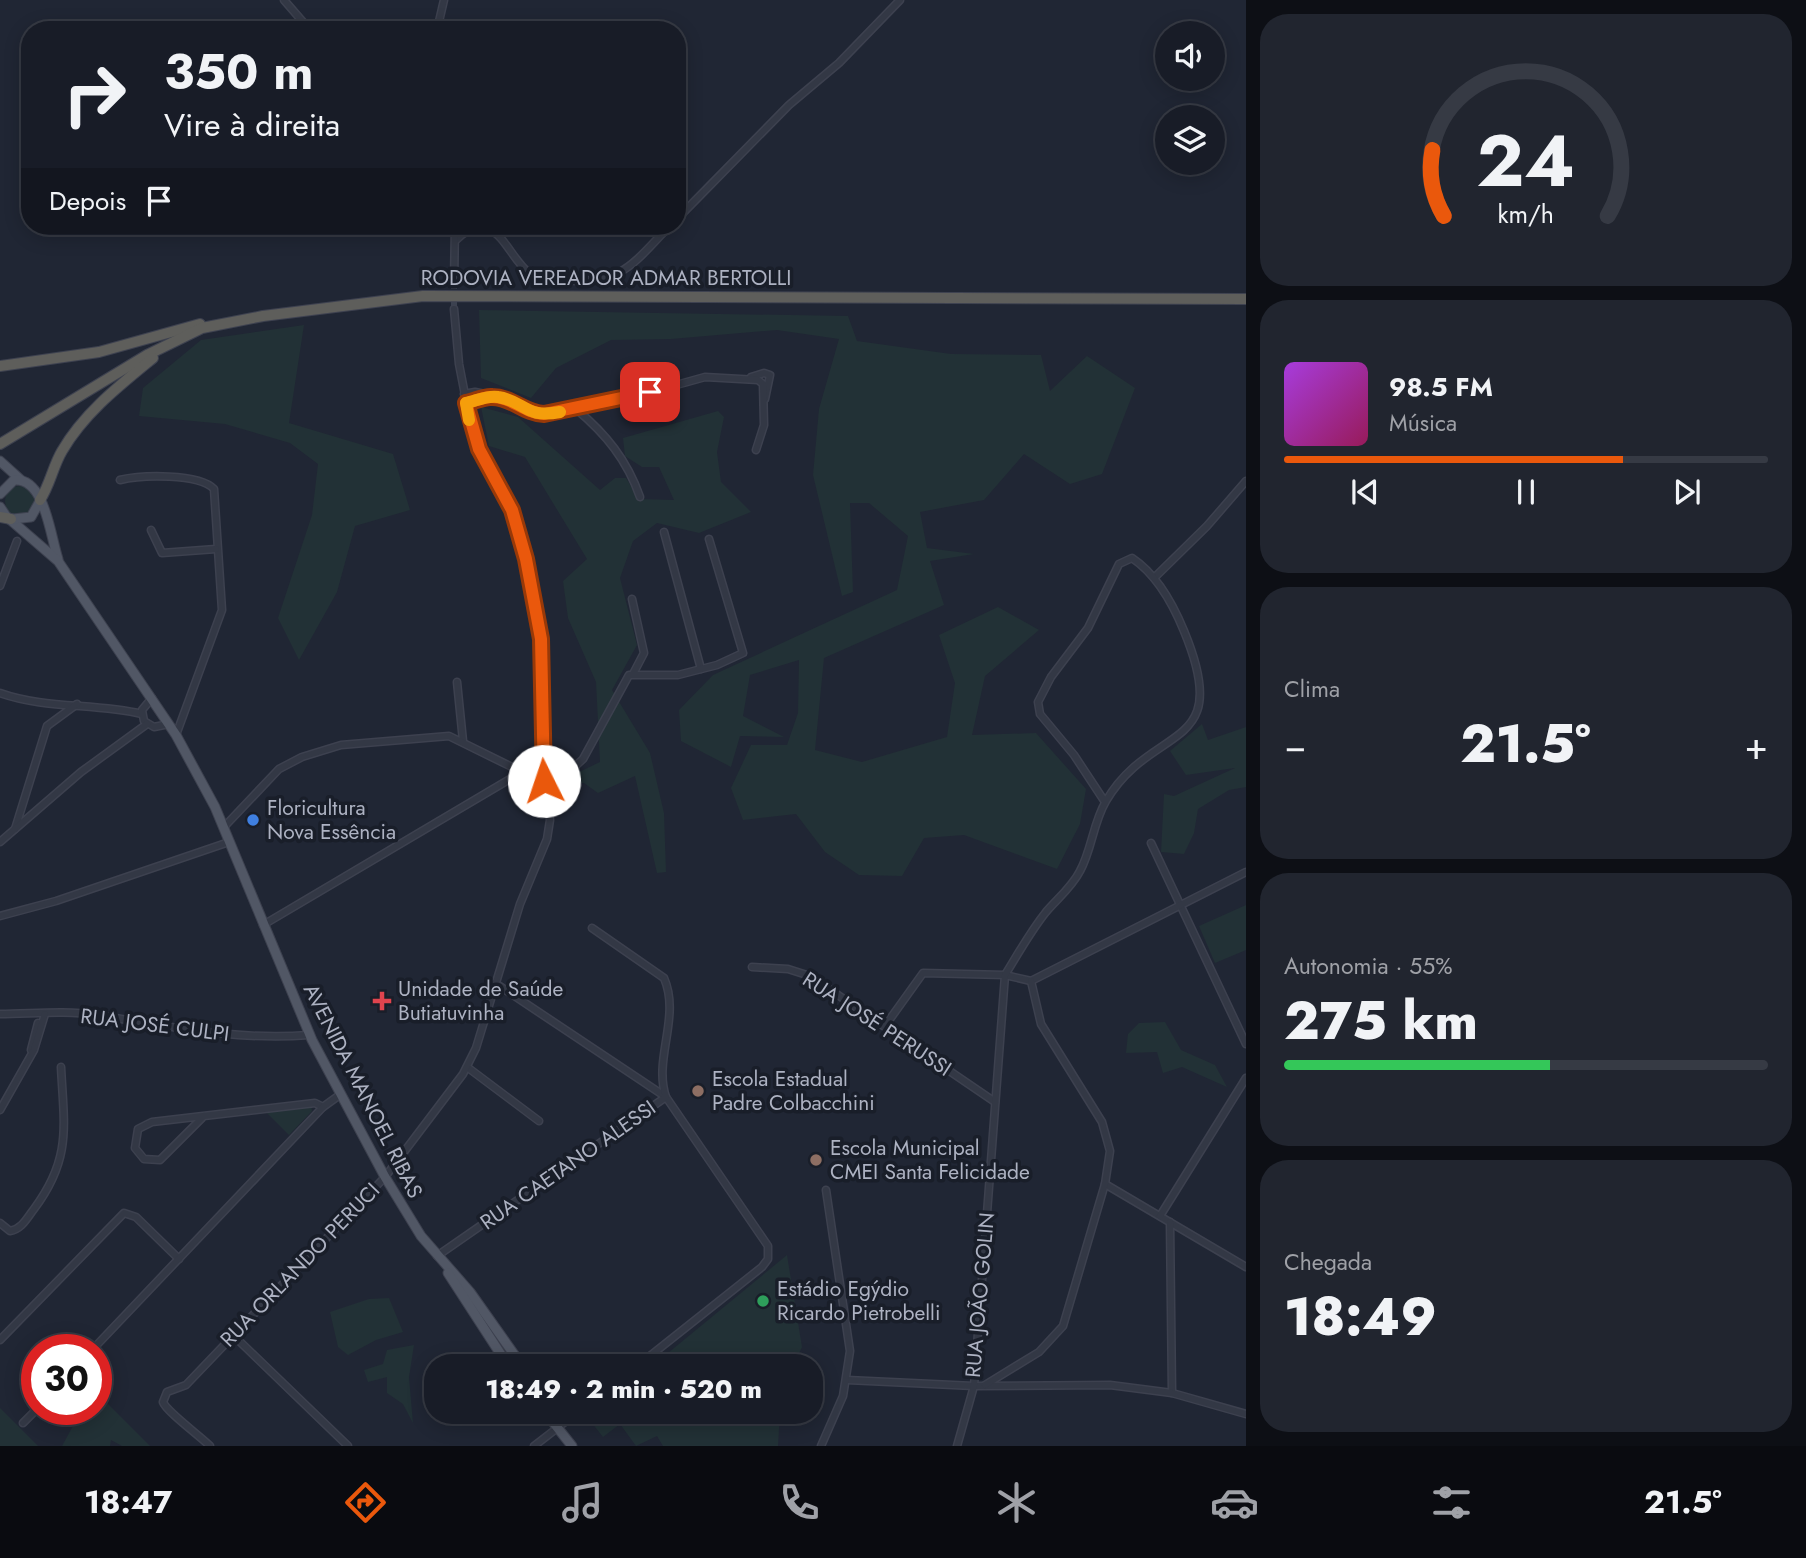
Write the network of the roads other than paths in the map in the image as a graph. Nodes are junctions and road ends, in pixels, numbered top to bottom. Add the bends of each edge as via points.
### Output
1 (285, 0) edge
2 (444, 0) edge
3 (900, 0) edge
4 (302, 21) edge
5 (438, 21) edge
6 (686, 210) edge
7 (456, 235) edge
8 (463, 235) edge
9 (494, 235) edge
10 (661, 235) edge
11 (456, 240) junction
12 (454, 283) tunnel mouth
13 (1246, 299) edge
14 (454, 309) tunnel mouth
15 (225, 322) junction
16 (174, 340) junction
17 (0, 366) edge
18 (746, 379) junction
19 (464, 394) junction
20 (488, 396) junction
21 (764, 402) junction
22 (466, 403) junction
23 (576, 409) junction
24 (0, 444) edge
25 (757, 450) dead end
26 (0, 461) edge
27 (21, 480) junction
28 (120, 480) dead end
29 (1246, 481) edge
30 (0, 494) edge
31 (640, 497) dead end
32 (40, 500) junction
33 (0, 507) edge
34 (0, 517) edge
35 (11, 519) junction
36 (151, 530) dead end
37 (664, 533) dead end
38 (709, 539) dead end
39 (17, 541) dead end
40 (216, 549) junction
41 (58, 561) junction
42 (1154, 578) junction
43 (0, 586) edge
44 (632, 599) dead end
45 (701, 670) junction
46 (633, 674) junction
47 (457, 682) dead end
48 (0, 693) edge
49 (152, 698) junction
50 (77, 704) junction
51 (142, 714) junction
52 (147, 724) junction
53 (169, 724) junction
54 (176, 735) junction
55 (463, 741) junction
56 (522, 772) junction
57 (544, 781) junction
58 (1105, 802) junction
59 (224, 827) junction
60 (14, 831) junction
61 (0, 842) edge
62 (229, 842) junction
63 (1151, 843) dead end
64 (1246, 872) edge
65 (1180, 905) junction
66 (0, 916) edge
67 (263, 925) junction
68 (592, 928) dead end
69 (752, 967) dead end
70 (1005, 975) junction
71 (1031, 981) junction
72 (495, 983) junction
73 (0, 1014) edge
74 (43, 1014) junction
75 (885, 1026) junction
76 (309, 1035) junction
77 (1246, 1044) edge
78 (61, 1067) dead end
79 (467, 1067) junction
80 (1246, 1077) edge
81 (341, 1094) junction
82 (666, 1097) junction
83 (995, 1102) junction
84 (323, 1107) junction
85 (0, 1110) edge
86 (204, 1116) junction
87 (539, 1121) dead end
88 (386, 1177) junction
89 (1105, 1184) junction
90 (826, 1190) dead end
91 (1160, 1216) junction
92 (1170, 1222) junction
93 (0, 1223) edge
94 (437, 1256) junction
95 (179, 1259) junction
96 (444, 1266) junction
97 (1246, 1266) edge
98 (476, 1319) junction
99 (107, 1334) edge
100 (233, 1335) junction
101 (0, 1340) edge
102 (507, 1344) junction
103 (500, 1354) edge
104 (514, 1354) edge
105 (652, 1354) edge
106 (847, 1380) junction
107 (985, 1385) junction
108 (974, 1386) junction
109 (1172, 1393) junction
110 (1246, 1414) edge
111 (556, 1424) edge
112 (558, 1424) edge
113 (563, 1424) edge
114 (559, 1427) junction
115 (210, 1446) edge
116 (348, 1446) edge
117 (534, 1446) edge
118 (572, 1446) edge
119 (821, 1446) edge
120 (957, 1446) edge

1 - 4 street
2 - 5 street
3 - 6 street
7 - 11 street
8 - 11 street
9 - 10 street via 533,275 598,279 628,267
11 - 12 street
13 - 15 highway, RODOVIA VEREADOR ADMAR BERTOLLI via 451,295
14 - 19 street, RUA ORLANDO PERUCI
15 - 16 highway, RODOVIA VEREADOR ADMAR BERTOLLI
15 - 17 highway via 182,328 81,356
16 - 24 highway, RODOVIA VEREADOR ADMAR BERTOLLI
16 - 32 highway via 110,394 78,429 60,454
18 - 21 street via 763,384
18 - 21 street via 770,375
18 - 23 street via 705,377
19 - 20 street
19 - 22 street, RUA ORLANDO PERUCI
20 - 22 street
20 - 23 street via 504,398 537,414
21 - 25 street
22 - 57 street, RUA ORLANDO PERUCI via 479,449 512,510 526,559 541,639
23 - 31 street via 607,436 631,472
26 - 27 main road
27 - 30 main road via 7,484
27 - 32 main road via 37,488
28 - 40 street via 145,476 209,484 216,498
29 - 42 street
32 - 35 main road via 31,517
32 - 41 main road, AVENIDA MANOEL RIBAS
33 - 35 main road, AVENIDA MANOEL RIBAS
34 - 35 highway
35 - 41 main road, AVENIDA MANOEL RIBAS
36 - 40 street via 162,553
37 - 45 street
38 - 45 street via 743,653
39 - 43 street
40 - 54 street via 222,610
41 - 49 main road, AVENIDA MANOEL RIBAS
42 - 58 street via 1194,654 1201,681 1200,705 1192,722 1126,777
42 - 58 street via 1132,558 1122,559 1084,637 1051,677 1038,702 1044,720
44 - 46 street via 644,653
45 - 46 street via 671,676
46 - 57 street via 626,678 583,759 569,771
47 - 55 street
48 - 50 street via 29,701
49 - 51 street
49 - 53 main road, AVENIDA MANOEL RIBAS
50 - 51 street
50 - 60 street via 47,726
51 - 52 street
52 - 53 street
52 - 60 street via 70,781
53 - 54 main road, AVENIDA MANOEL RIBAS
54 - 59 main road, AVENIDA MANOEL RIBAS
55 - 56 street
55 - 59 street via 441,736 371,741 309,754 271,775
56 - 57 street
56 - 67 street
57 - 72 street, RUA ORLANDO PERUCI via 550,831
58 - 70 street via 1078,875 1045,913
59 - 62 main road, AVENIDA MANOEL RIBAS
60 - 61 street
62 - 66 street
62 - 67 main road, AVENIDA MANOEL RIBAS
63 - 65 street
64 - 65 street
65 - 71 street
65 - 77 street
67 - 76 main road, AVENIDA MANOEL RIBAS
68 - 82 street, RUA CAETANO ALESSI via 664,978 670,1007 662,1074
69 - 75 street, RUA JOSÉ PERUSSI via 810,975
70 - 71 street
70 - 75 street via 923,973
70 - 83 street, RUA JOÃO GOLIN
71 - 89 street via 1041,1024 1106,1129 1110,1152
72 - 79 street, RUA ORLANDO PERUCI
72 - 82 street
73 - 74 street, RUA JOSÉ CULPI
74 - 76 street, RUA JOSÉ CULPI via 96,1015 233,1035
74 - 85 street via 31,1052
75 - 83 street, RUA JOSÉ PERUSSI
76 - 81 main road, AVENIDA MANOEL RIBAS
78 - 93 street via 63,1155 50,1186 23,1225 10,1231
79 - 87 street
79 - 88 street, RUA ORLANDO PERUCI
80 - 91 street
81 - 84 street
81 - 88 main road, AVENIDA MANOEL RIBAS
82 - 94 street, RUA CAETANO ALESSI
82 - 105 street via 761,1233 768,1259
83 - 108 street, RUA JOÃO GOLIN
84 - 86 street via 315,1103
84 - 95 street
86 - 86 street via 155,1162 140,1157 135,1148 141,1126
88 - 94 main road, AVENIDA MANOEL RIBAS
88 - 100 street, RUA ORLANDO PERUCI
89 - 91 street
89 - 107 street via 1058,1334 1039,1352
90 - 106 street via 849,1337
91 - 92 street
92 - 97 street
92 - 109 street
94 - 96 main road, AVENIDA MANOEL RIBAS
95 - 99 street
95 - 101 street via 128,1213 120,1215
96 - 98 main road, AVENIDA MANOEL RIBAS
96 - 102 main road, AVENIDA MANOEL RIBAS via 470,1292
98 - 102 main road via 486,1322
98 - 103 main road, AVENIDA MANOEL RIBAS
100 - 115 street, RUA ORLANDO PERUCI via 186,1385 167,1392 163,1402 167,1411
100 - 116 street
102 - 104 main road, AVENIDA MANOEL RIBAS
106 - 108 street
106 - 119 street
107 - 108 street
107 - 109 street via 1110,1385
108 - 120 street, RUA JOÃO GOLIN
109 - 110 street
111 - 114 main road
112 - 114 main road
113 - 114 street
114 - 117 street
114 - 118 main road

